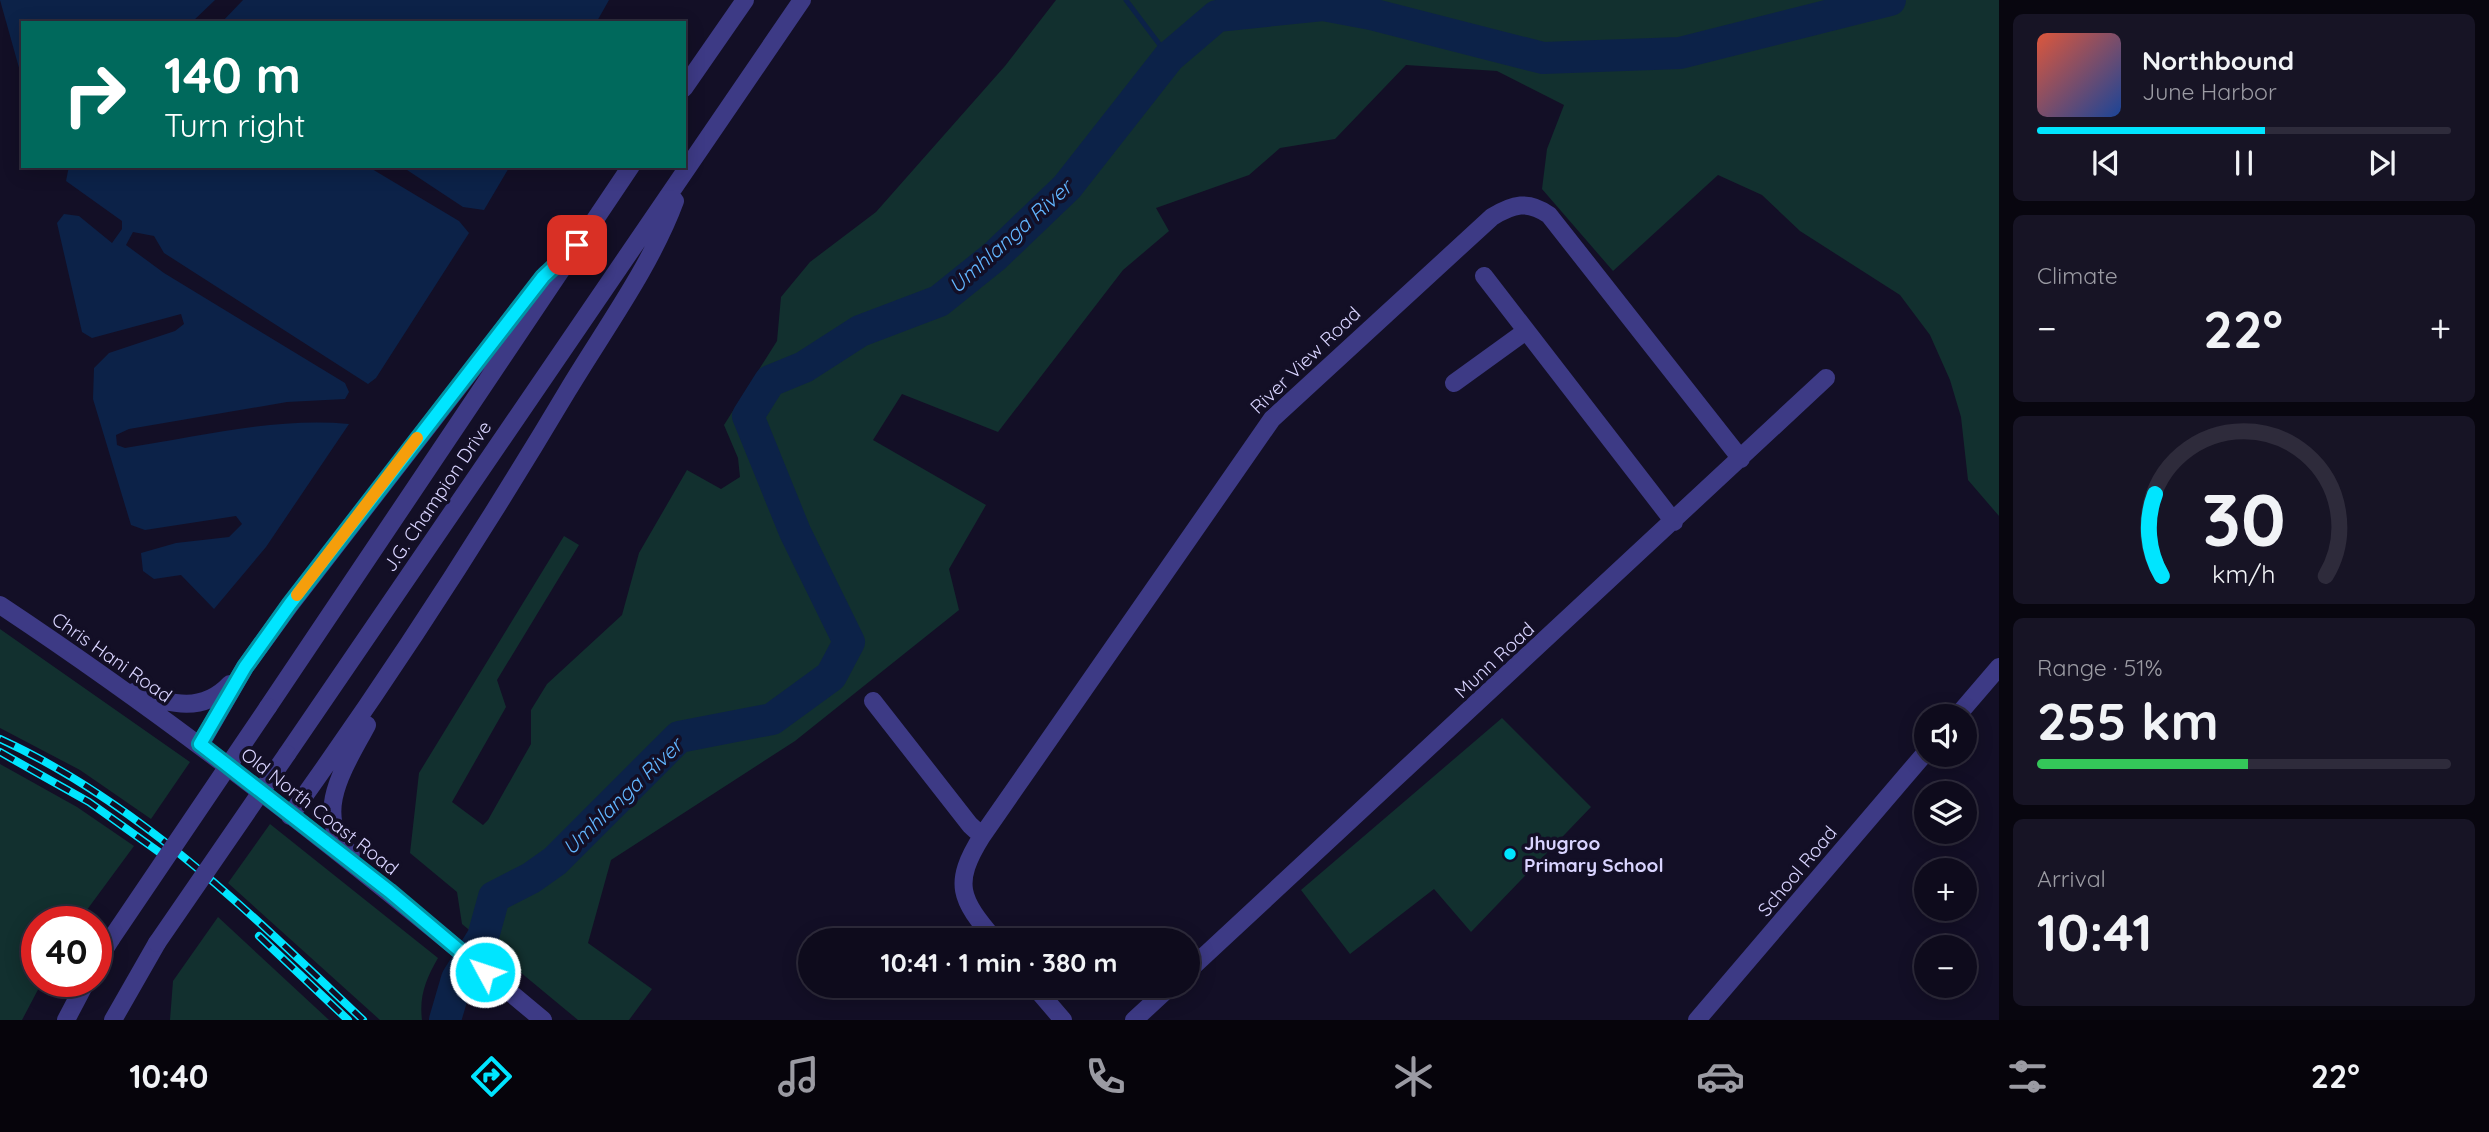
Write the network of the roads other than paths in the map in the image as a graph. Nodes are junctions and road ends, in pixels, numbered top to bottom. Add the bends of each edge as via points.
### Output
1 (744, 0) edge
2 (802, 0) edge
3 (686, 85) edge
4 (630, 168) edge
5 (685, 171) junction
6 (577, 245) junction
7 (1484, 276) dead end
8 (1526, 331) junction
9 (1826, 378) dead end
10 (1454, 383) dead end
11 (1741, 459) junction
12 (1674, 522) junction
13 (0, 605) edge
14 (245, 667) junction
15 (1999, 667) edge
16 (386, 680) junction
17 (117, 687) junction
18 (873, 701) dead end
19 (1967, 704) edge
20 (200, 744) junction
21 (1914, 766) edge
22 (290, 816) junction
23 (982, 836) junction
24 (389, 891) junction
25 (986, 928) edge
26 (112, 938) edge
27 (1200, 960) edge
28 (78, 997) edge
29 (1045, 998) edge
30 (1158, 998) edge
31 (1700, 1019) edge
32 (66, 1020) edge
33 (113, 1020) edge
34 (543, 1020) edge
35 (1063, 1020) edge
36 (1134, 1020) edge

1 - 3 street
2 - 5 street, J.G. Champion Drive
4 - 6 street, J.G. Champion Drive
5 - 16 street via 665,225 621,300 482,534
5 - 33 street, J.G. Champion Drive, bridge via 157,943
6 - 14 street via 552,267 509,319
6 - 26 street, J.G. Champion Drive, bridge
7 - 8 street
8 - 10 street
8 - 12 street
9 - 11 street, Munn Road
11 - 12 street, Munn Road
11 - 23 street, River View Road via 1561,229 1541,209 1510,206 1461,243 1272,419
12 - 27 street, Munn Road
13 - 17 street, Chris Hani Road
14 - 17 street via 224,690 191,706
14 - 20 street
15 - 19 street
16 - 22 street
16 - 24 street via 338,781 331,813 342,846
17 - 20 street, Chris Hani Road
18 - 23 street
20 - 22 street, Old North Coast Road
21 - 31 street, School Road
22 - 24 street, Old North Coast Road
23 - 25 street, River View Road via 964,867 962,888 965,901
24 - 34 street, Old North Coast Road
28 - 32 street
29 - 35 street
30 - 36 street

